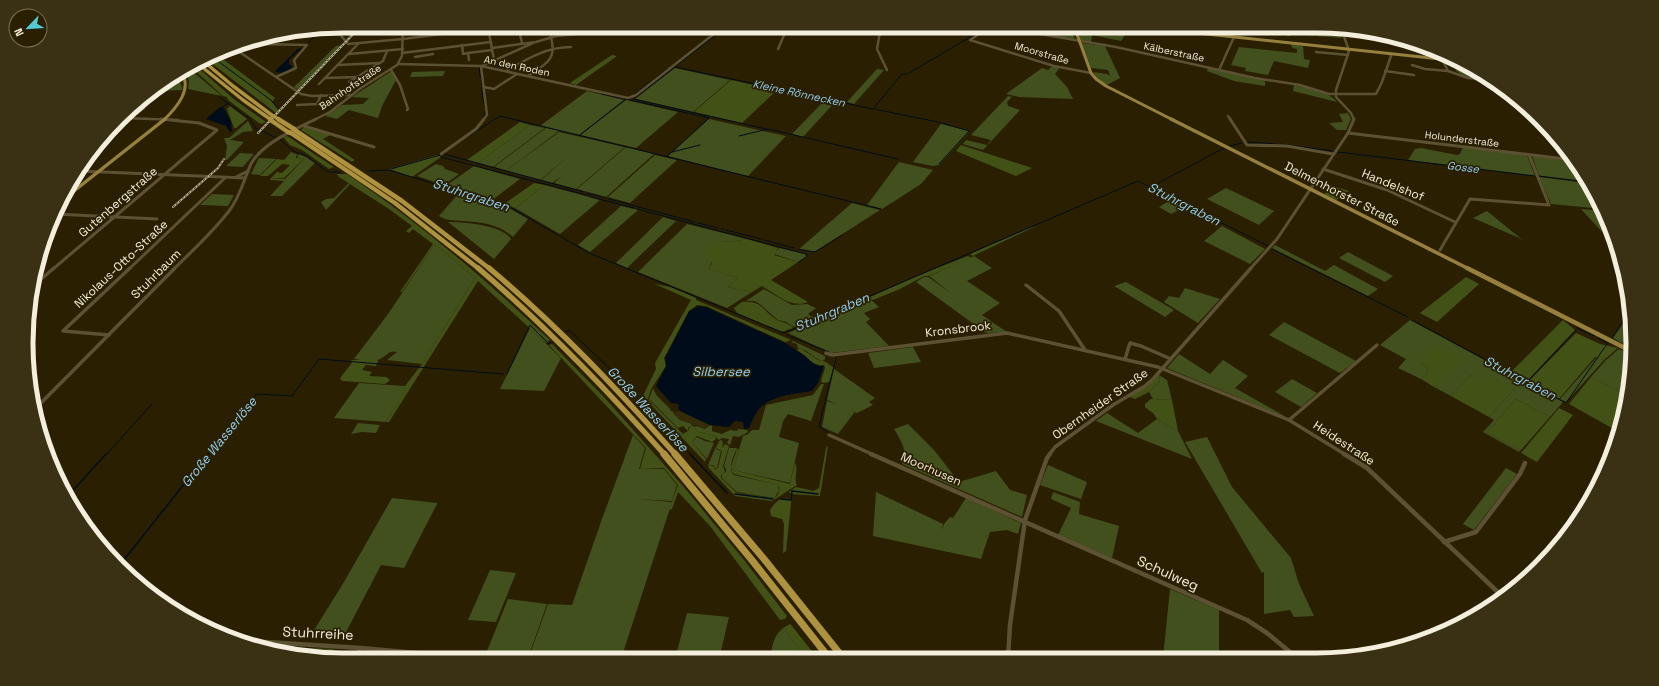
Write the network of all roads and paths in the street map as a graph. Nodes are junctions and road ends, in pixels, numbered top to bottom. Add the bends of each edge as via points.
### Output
1 (339, 33) edge
2 (403, 33) edge
3 (446, 33) edge
4 (489, 33) edge
5 (520, 33) edge
6 (550, 33) edge
7 (586, 33) edge
8 (715, 33) edge
9 (785, 33) edge
10 (880, 33) edge
11 (980, 33) edge
12 (1032, 33) edge
13 (1076, 33) edge
14 (1201, 33) edge
15 (576, 34) joint
16 (1344, 35) edge
17 (1234, 37) junction
18 (552, 38) junction
19 (403, 39) junction
20 (1079, 41) junction
21 (491, 42) junction
22 (536, 42) junction
23 (522, 43) junction
24 (263, 44) edge
25 (358, 44) junction
26 (462, 46) junction
27 (571, 47) dead end
28 (553, 48) junction
29 (403, 49) junction
30 (492, 49) junction
31 (778, 49) dead end
32 (1348, 49) junction
33 (432, 50) junction
34 (239, 51) edge
35 (387, 51) junction
36 (1316, 52) dead end
37 (402, 53) junction
38 (468, 53) junction
39 (349, 54) junction
40 (433, 54) junction
41 (1390, 54) junction
42 (1348, 55) junction
43 (415, 57) dead end
44 (469, 60) dead end
45 (494, 60) junction
46 (1442, 60) joint
47 (380, 63) junction
48 (207, 64) edge
49 (398, 64) junction
50 (433, 64) junction
51 (338, 65) junction
52 (1412, 65) dead end
53 (481, 66) junction
54 (202, 67) edge
55 (391, 70) junction
56 (887, 70) dead end
57 (1218, 70) junction
58 (1448, 71) junction
59 (506, 72) junction
60 (1385, 72) junction
61 (1091, 73) junction
62 (517, 74) junction
63 (1414, 75) dead end
64 (360, 76) junction
65 (528, 76) junction
66 (184, 77) edge
67 (276, 77) junction
68 (325, 78) junction
69 (1478, 79) edge
70 (349, 82) dead end
71 (319, 84) dead end
72 (484, 87) junction
73 (1336, 93) junction
74 (1329, 94) junction
75 (321, 95) junction
76 (352, 95) junction
77 (1336, 98) junction
78 (297, 105) dead end
79 (144, 108) dead end
80 (407, 110) dead end
81 (1228, 116) dead end
82 (272, 118) junction
83 (130, 119) joint
84 (162, 120) junction
85 (304, 126) junction
86 (292, 131) junction
87 (1348, 133) junction
88 (275, 140) joint
89 (374, 147) dead end
90 (441, 154) dead end
91 (1332, 154) junction
92 (1528, 155) junction
93 (1566, 159) edge
94 (1323, 169) junction
95 (85, 171) edge
96 (248, 171) junction
97 (97, 172) junction
98 (355, 172) junction
99 (163, 175) junction
100 (225, 178) junction
101 (232, 178) junction
102 (245, 178) junction
103 (1309, 189) junction
104 (73, 191) edge
105 (61, 214) edge
106 (114, 217) junction
107 (157, 219) dead end
108 (1455, 222) junction
109 (1440, 250) dead end
110 (40, 280) edge
111 (1026, 285) dead end
112 (109, 335) junction
113 (1377, 345) dead end
114 (1626, 349) edge
115 (1085, 350) junction
116 (826, 353) dead end
117 (1125, 359) junction
118 (1171, 360) junction
119 (1163, 369) junction
120 (39, 405) edge
121 (1289, 420) junction
122 (829, 435) dead end
123 (1525, 463) dead end
124 (1025, 520) junction
125 (1444, 542) junction
126 (1499, 593) edge
127 (262, 642) edge
128 (361, 648) junction
129 (358, 653) edge
130 (417, 653) edge
131 (825, 653) edge
132 (839, 653) edge
133 (1008, 653) edge
134 (1291, 653) edge

1 - 25 street via 346,43
2 - 19 street, Bahnhofstraße
3 - 19 street
4 - 21 street
5 - 23 street
6 - 18 street
7 - 15 street
8 - 65 street, An den Roden via 630,98
9 - 31 street
10 - 56 street via 877,49
11 - 61 street, Moorstraße via 970,40 1054,66
12 - 20 street, Kälberstraße
13 - 20 main road, Delmenhorster Straße
14 - 17 main road
15 - 18 street
16 - 32 street
17 - 32 main road
17 - 57 street
18 - 22 street
18 - 28 street
19 - 25 street
19 - 29 street, Bahnhofstraße
20 - 57 street, Kälberstraße
20 - 61 main road, Delmenhorster Straße
21 - 26 street
21 - 30 street
22 - 23 street
22 - 45 street
23 - 30 street
24 - 67 street via 306,45 294,60 296,68
25 - 39 street
26 - 33 street
26 - 38 street via 463,54
27 - 28 street
28 - 59 street via 535,54
28 - 65 street via 553,56 549,63
29 - 35 street
29 - 37 street, Bahnhofstraße
30 - 38 street
30 - 45 street
32 - 41 main road
32 - 42 street
33 - 37 street
33 - 40 street
34 - 67 street
35 - 39 street
35 - 47 street
36 - 42 street
37 - 49 street, Bahnhofstraße
38 - 44 street
39 - 51 street
40 - 43 street
40 - 50 street
41 - 46 main road
41 - 60 street
42 - 73 street
45 - 53 street
46 - 58 street
47 - 51 street
47 - 64 street
48 - 82 highway
49 - 50 street, An den Roden
49 - 55 street, Bahnhofstraße
50 - 53 street, An den Roden
51 - 68 street
52 - 58 street
53 - 59 street, An den Roden
53 - 72 street
54 - 82 highway via 237,96
55 - 76 street, Bahnhofstraße
55 - 80 street via 400,85
57 - 74 street, Kälberstraße
58 - 69 street
59 - 62 street, An den Roden
60 - 63 street
60 - 73 street, Kälberstraße via 1376,94
61 - 103 main road, Delmenhorster Straße via 1106,86
62 - 65 street, An den Roden
62 - 72 street via 494,89
64 - 68 street
64 - 70 street
66 - 84 main road via 185,91 176,106
67 - 75 street via 301,94
68 - 71 street
72 - 90 street via 487,115 476,129
73 - 74 street, Kälberstraße
73 - 77 street
74 - 77 street, Kälberstraße
75 - 76 street
75 - 78 street via 317,104
76 - 85 street, Bahnhofstraße via 336,108
77 - 87 street, Kälberstraße via 1351,113 1354,120
79 - 83 street
81 - 91 street via 1247,145 1286,146
82 - 86 highway
83 - 84 street
84 - 97 main road
84 - 99 street, Gutenbergstraße via 195,121 216,130
85 - 88 street, Bahnhofstraße
85 - 89 street
86 - 98 highway
86 - 98 highway via 347,170
87 - 91 street, Obernheider Straße
87 - 92 street, Holunderstraße
88 - 96 street, Stuhrbaum via 259,154
91 - 94 street, Obernheider Straße
92 - 93 street, Holunderstraße
92 - 108 street via 1549,205 1470,199
94 - 103 street, Obernheider Straße
94 - 108 street, Handelshof via 1387,190
95 - 97 street
96 - 101 street
96 - 102 street, Stuhrbaum
97 - 99 street
97 - 104 main road
98 - 131 highway via 478,268 594,377 715,513
98 - 132 highway via 362,173 412,208 474,256 588,360 688,468
99 - 100 street
99 - 106 street, Gutenbergstraße
100 - 101 street
100 - 112 street, Nikolaus-Otto-Straße via 63,331
101 - 102 street
102 - 112 street, Stuhrbaum via 233,205 216,228
103 - 114 main road, Delmenhorster Straße
103 - 118 street, Obernheider Straße via 1277,239
105 - 106 street
106 - 107 street
106 - 110 street, Gutenbergstraße
108 - 109 street
111 - 115 street via 1059,312
112 - 120 street, Stuhrbaum
113 - 121 street
115 - 116 street, Kronsbrook via 1006,333 832,355
115 - 117 street, Kronsbrook
117 - 118 street via 1130,343
117 - 119 street, Kronsbrook
118 - 119 street, Obernheider Straße
119 - 121 street, Heidestraße
119 - 124 street, Obernheider Straße via 1145,386 1113,405 1052,451
121 - 125 street, Heidestraße via 1367,468
122 - 124 street, Moorhusen
123 - 125 street via 1520,474 1476,532
124 - 133 street, Obernheider Straße
124 - 134 street, Schulweg via 1247,620
125 - 126 street, Heidestraße
127 - 128 street, Stuhrreihe
128 - 129 street, Stuhrreihe
128 - 130 street

